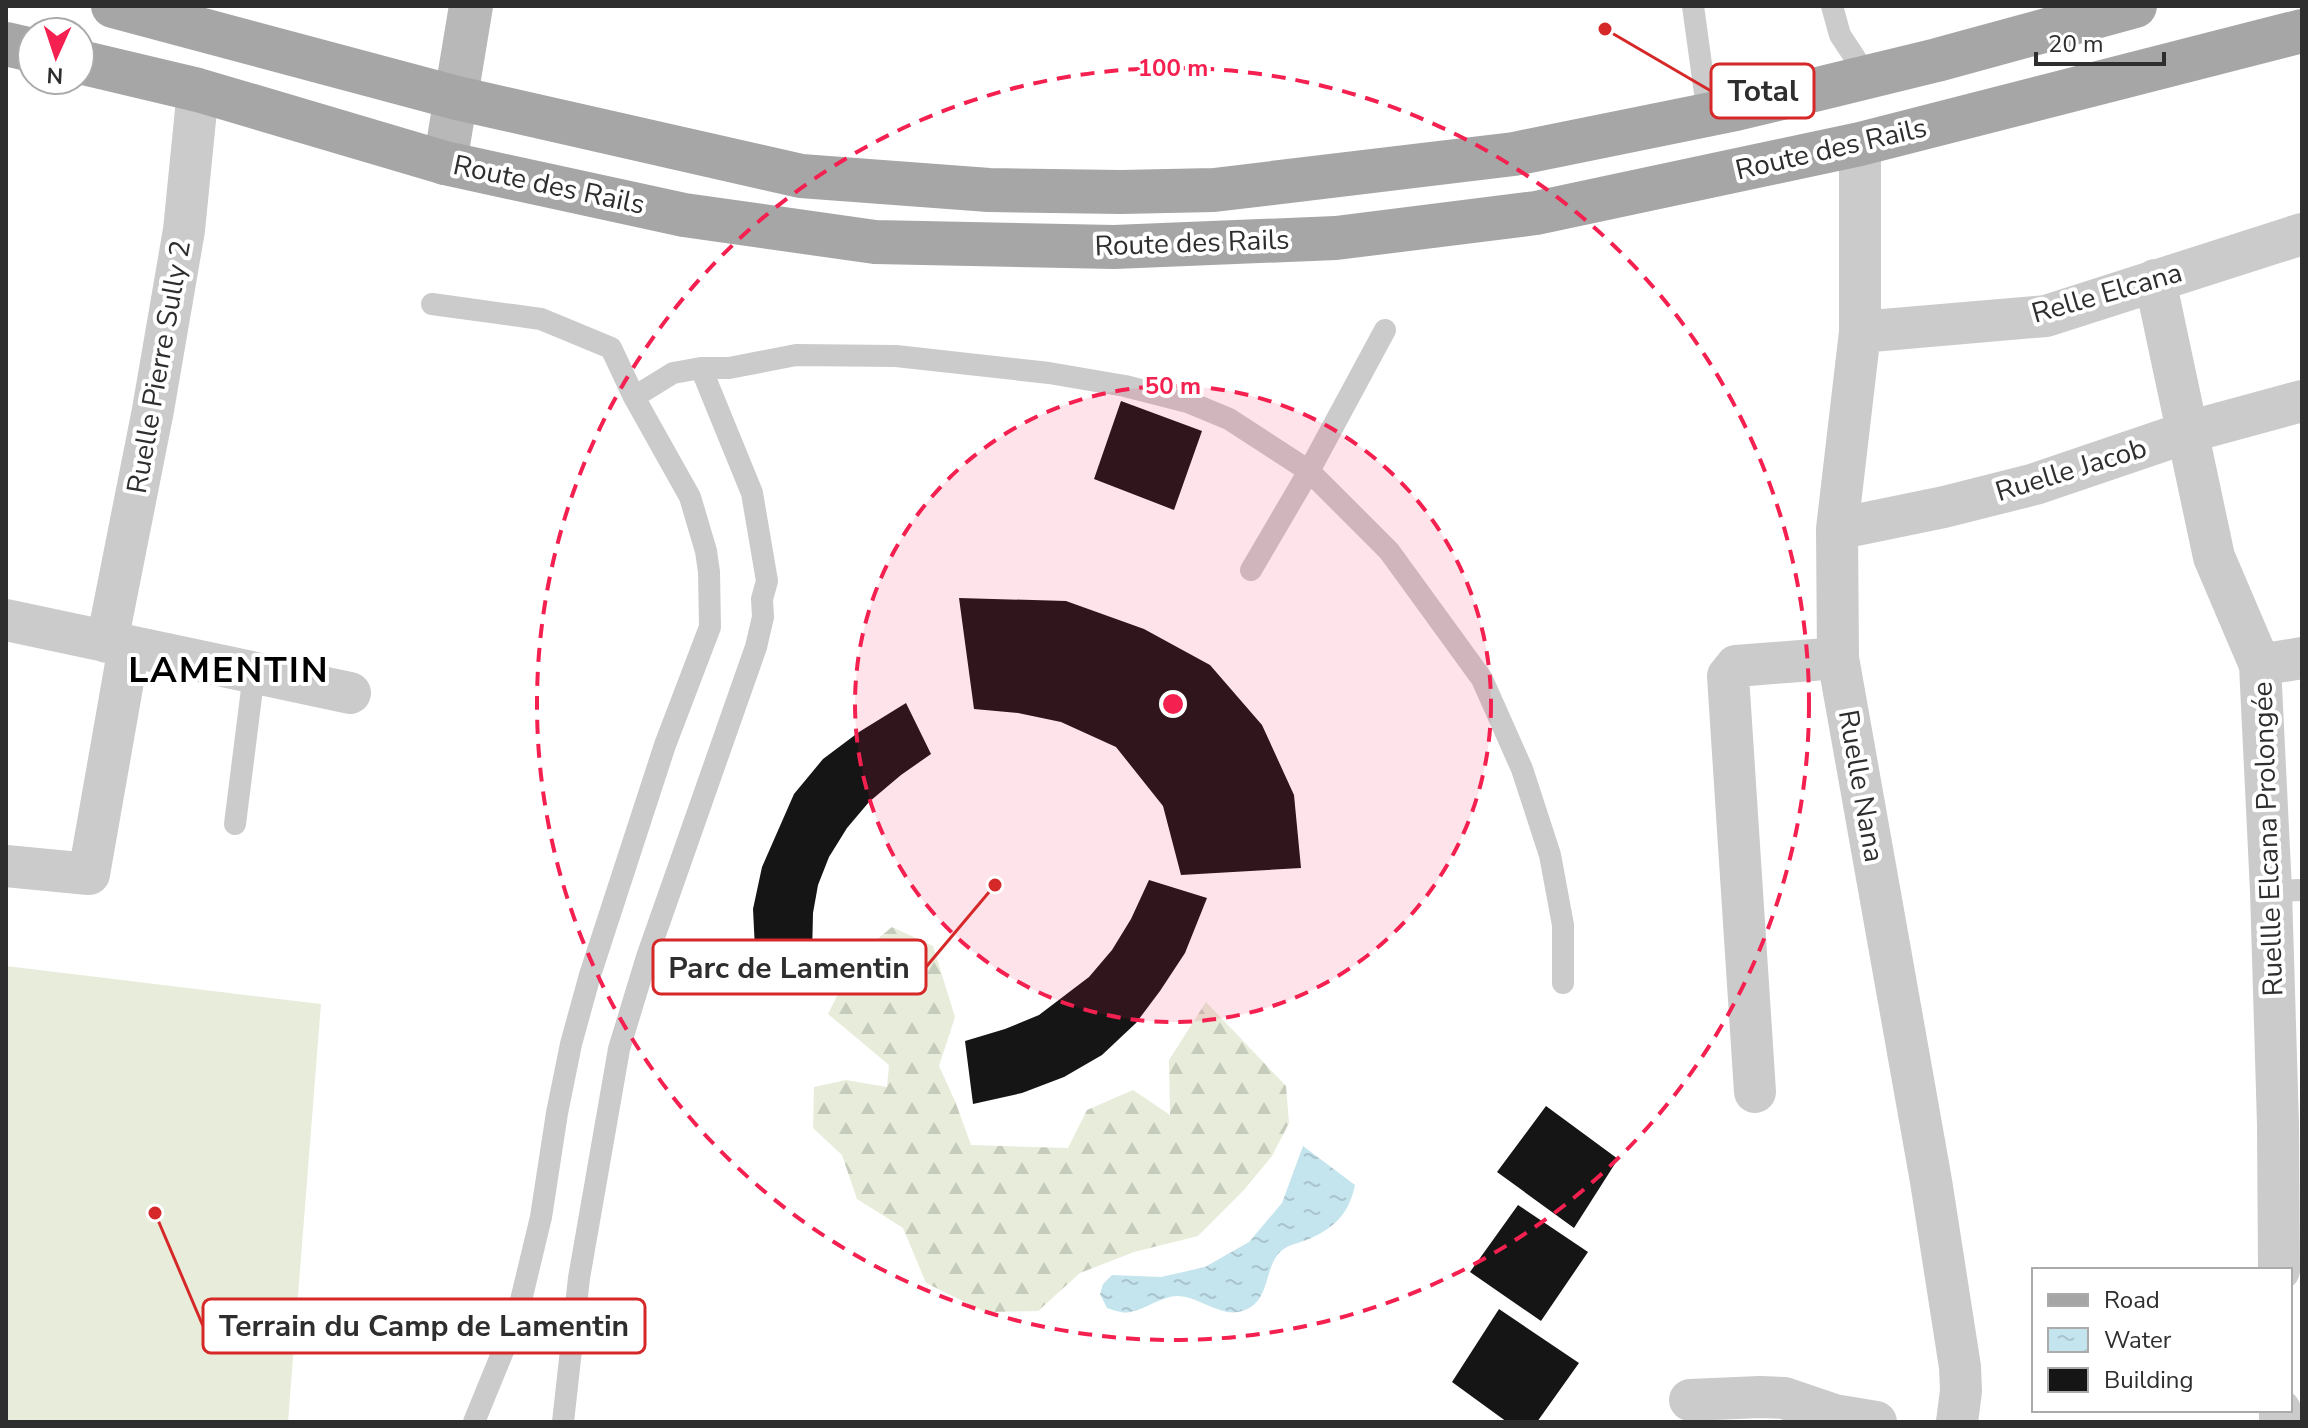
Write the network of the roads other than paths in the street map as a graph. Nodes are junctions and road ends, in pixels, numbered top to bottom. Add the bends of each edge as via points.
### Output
1 (113, 6) edge
2 (471, 6) edge
3 (1693, 6) edge
4 (1832, 6) edge
5 (2135, 6) edge
6 (2302, 31) edge
7 (96, 66) edge
8 (1867, 76) junction
9 (198, 90) junction
10 (457, 98) junction
11 (1708, 115) junction
12 (1860, 144) junction
13 (445, 163) junction
14 (2302, 234) edge
15 (2155, 280) junction
16 (432, 304) dead end
17 (1385, 330) dead end
18 (1860, 332) junction
19 (701, 368) junction
20 (634, 397) junction
21 (2302, 401) edge
22 (2188, 432) junction
23 (1309, 471) junction
24 (1837, 529) junction
25 (1251, 570) dead end
26 (6, 620) edge
27 (118, 644) junction
28 (1838, 658) junction
29 (2302, 658) edge
30 (2260, 665) junction
31 (254, 673) junction
32 (350, 693) dead end
33 (235, 824) dead end
34 (6, 866) edge
35 (2287, 891) edge
36 (1563, 983) dead end
37 (1755, 1092) dead end
38 (2290, 1123) edge
39 (2279, 1268) edge
40 (1690, 1400) dead end
41 (474, 1422) edge
42 (563, 1422) edge
43 (1876, 1422) edge
44 (1957, 1422) edge

1 - 10 main road, Route des Rails
2 - 10 street
3 - 11 lane
4 - 8 lane via 1840,35
5 - 8 main road, Route des Rails
6 - 12 main road, Route des Rails
7 - 9 main road, Route des Rails
8 - 11 main road, Route des Rails
9 - 13 main road, Route des Rails
9 - 27 street, Ruelle Pierre Sully 2 via 184,230
10 - 11 main road, Route des Rails via 801,176 1004,191 1214,190 1514,154
10 - 13 street
12 - 13 main road, Route des Rails via 1536,213 1336,238 1114,247 875,242 684,215
12 - 18 street, Ruelle Nana
14 - 15 street, Relle Elcana
15 - 18 street, Relle Elcana via 2046,316
15 - 22 street, Ruellle Elcana Prolongée
16 - 20 lane via 541,319 611,348
17 - 23 lane
18 - 24 street, Ruelle Nana
19 - 20 lane via 673,373
19 - 23 lane via 796,355 882,356 1049,373 1188,402 1229,419
19 - 42 lane via 752,493 767,581 763,617 619,1049 579,1278
20 - 41 lane via 690,497 706,551 710,627 665,745 590,975 571,1044 541,1217 517,1317
21 - 22 street, Ruelle Jacob
22 - 24 street, Ruelle Jacob via 2035,484
22 - 30 street, Ruellle Elcana Prolongée via 2214,557
23 - 25 lane
23 - 36 lane via 1389,551 1482,679 1522,769 1550,855 1563,925
24 - 28 street, Ruelle Nana
26 - 27 street
27 - 31 street
27 - 34 street, Ruelle Pierre Sully 2 via 89,874
28 - 37 street via 1736,666 1728,676
28 - 44 street, Ruelle Nana via 1931,1181 1961,1391
29 - 30 street
30 - 35 street, Ruellle Elcana Prolongée
31 - 32 street
31 - 33 lane
35 - 38 street, Ruellle Elcana Prolongée
38 - 39 street, Ruellle Elcana Prolongée
40 - 43 street via 1784,1398

